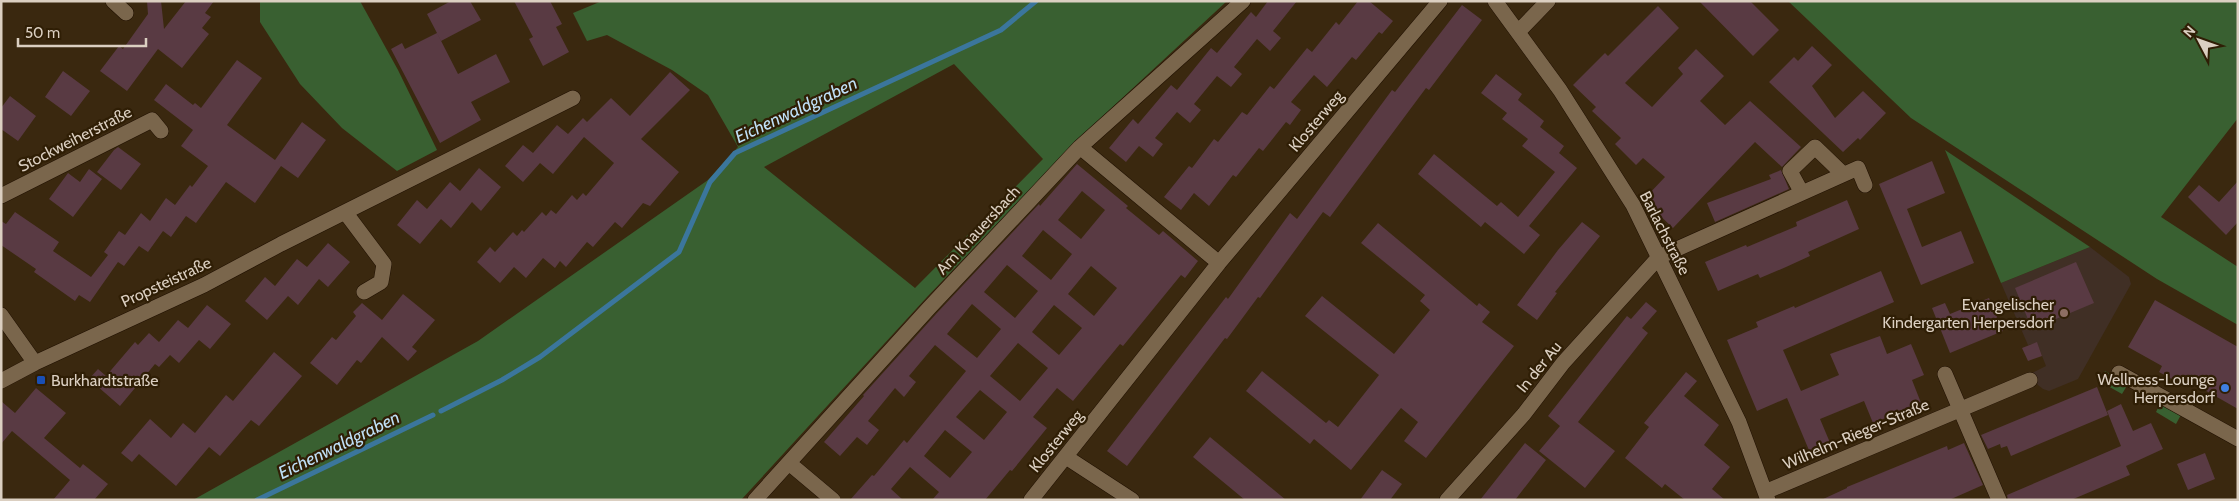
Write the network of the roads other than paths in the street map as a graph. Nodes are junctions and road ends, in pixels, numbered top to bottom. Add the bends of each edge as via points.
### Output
1 (114, 1) edge
2 (1242, 1) edge
3 (1440, 1) edge
4 (1495, 1) edge
5 (1548, 1) edge
6 (126, 13) dead end
7 (1519, 31) junction
8 (574, 98) dead end
9 (160, 131) dead end
10 (1080, 148) junction
11 (1842, 174) junction
12 (1865, 185) dead end
13 (1802, 193) junction
14 (1, 196) edge
15 (345, 212) junction
16 (1659, 257) junction
17 (1219, 262) junction
18 (364, 292) dead end
19 (1, 315) edge
20 (35, 363) junction
21 (2119, 373) dead end
22 (1946, 374) dead end
23 (2030, 380) dead end
24 (1, 381) edge
25 (1960, 408) junction
26 (2238, 439) edge
27 (1066, 457) junction
28 (789, 463) junction
29 (1767, 496) edge
30 (755, 500) edge
31 (833, 500) edge
32 (1031, 500) edge
33 (1132, 500) edge
34 (1447, 500) edge
35 (1999, 500) edge

1 - 6 street
2 - 10 street, Am Knauersbach
3 - 17 street, Klosterweg
4 - 7 street, Barlachstraße
5 - 7 street
7 - 16 street, Barlachstraße via 1633,205
8 - 15 street, Propsteistraße
9 - 14 street, Stockweiherstraße via 152,120
10 - 17 street
10 - 28 street, Am Knauersbach
11 - 12 street via 1858,168
11 - 13 street
11 - 13 street via 1815,147 1790,171
13 - 16 street
15 - 18 street via 384,264 381,282
15 - 20 street, Propsteistraße via 204,285
16 - 29 street, Barlachstraße via 1739,422
16 - 34 street, In der Au via 1563,363 1524,414
17 - 27 street, Klosterweg
19 - 20 street
20 - 24 street, Propsteistraße
21 - 26 street
22 - 25 street
23 - 25 street, Wilhelm-Rieger-Straße
25 - 29 street, Wilhelm-Rieger-Straße
25 - 35 street
27 - 32 street, Klosterweg
27 - 33 street
28 - 30 street, Am Knauersbach
28 - 31 street

